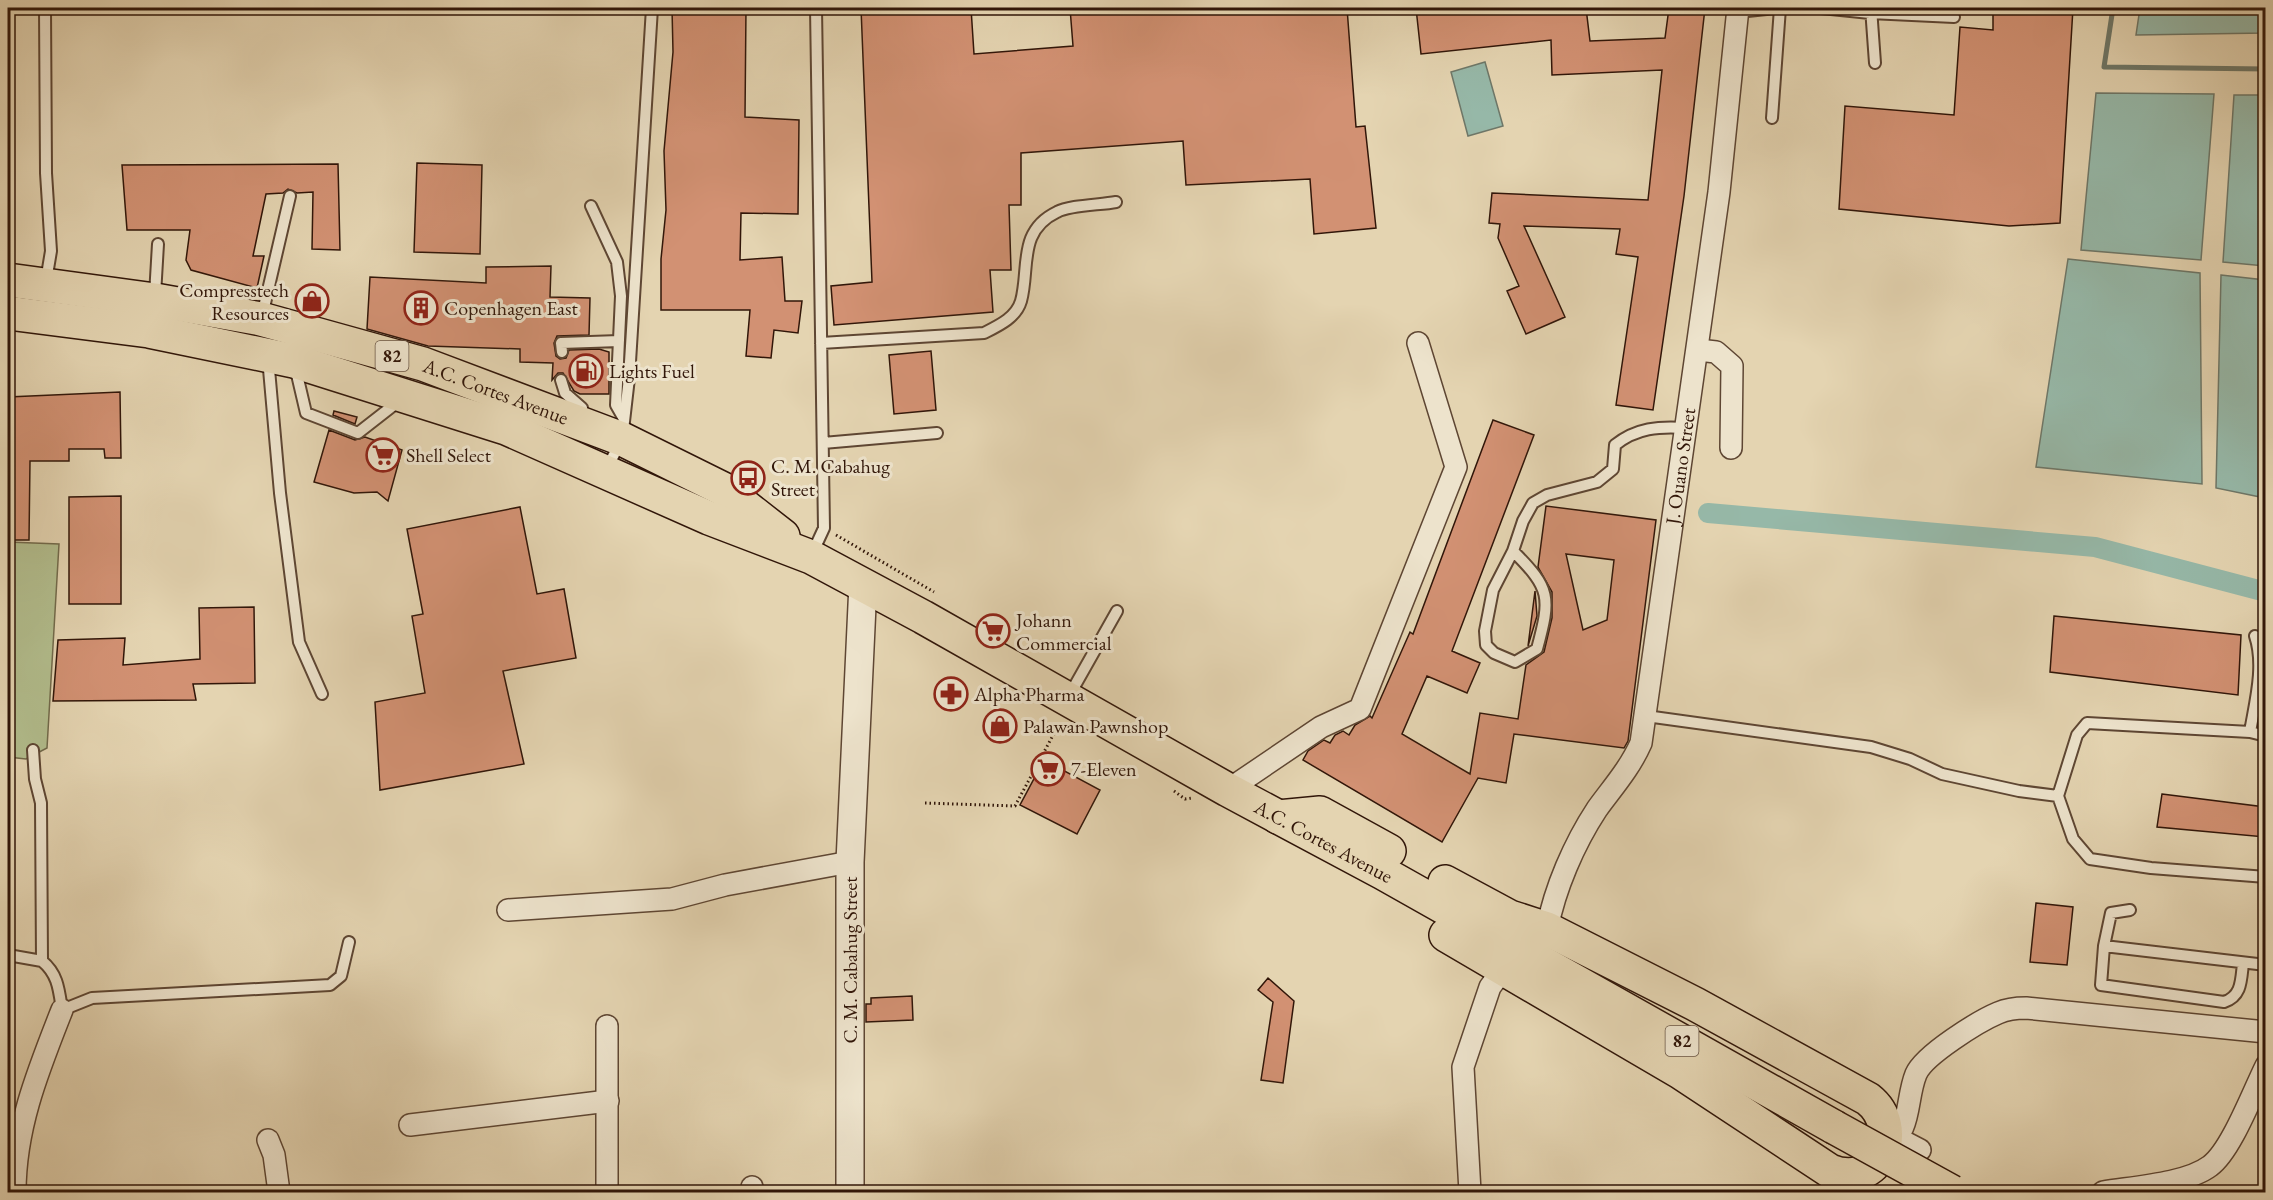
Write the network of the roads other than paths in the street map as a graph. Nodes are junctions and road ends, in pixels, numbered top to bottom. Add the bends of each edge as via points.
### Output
1 (45, 8) edge
2 (652, 8) edge
3 (816, 8) edge
4 (1778, 8) edge
5 (1821, 8) edge
6 (1738, 10) edge
7 (1870, 10) edge
8 (1954, 17) dead end
9 (1875, 63) dead end
10 (1772, 118) dead end
11 (290, 196) dead end
12 (1116, 202) dead end
13 (591, 206) dead end
14 (158, 244) dead end
15 (8, 280) edge
16 (46, 284) junction
17 (8, 312) edge
18 (152, 315) junction
19 (261, 319) junction
20 (619, 340) junction
21 (821, 343) junction
22 (1418, 343) dead end
23 (1698, 350) junction
24 (562, 352) dead end
25 (281, 358) junction
26 (561, 380) dead end
27 (406, 396) junction
28 (577, 422) junction
29 (1686, 428) junction
30 (623, 429) junction
31 (937, 433) dead end
32 (823, 443) junction
33 (1731, 448) dead end
34 (606, 470) junction
35 (1513, 551) junction
36 (811, 557) junction
37 (862, 584) junction
38 (1117, 610) dead end
39 (923, 617) junction
40 (2255, 636) dead end
41 (322, 694) dead end
42 (1063, 713) junction
43 (1646, 716) junction
44 (2250, 732) junction
45 (2265, 736) edge
46 (33, 750) dead end
47 (1228, 790) junction
48 (2058, 796) junction
49 (1278, 817) junction
50 (850, 862) junction
51 (2265, 877) edge
52 (508, 910) dead end
53 (2130, 910) dead end
54 (1550, 914) junction
55 (349, 942) dead end
56 (2104, 946) junction
57 (8, 955) edge
58 (42, 961) junction
59 (2243, 963) junction
60 (2265, 964) edge
61 (1504, 968) junction
62 (62, 1010) junction
63 (607, 1026) dead end
64 (2265, 1032) edge
65 (2265, 1066) edge
66 (608, 1101) junction
67 (410, 1125) dead end
68 (268, 1140) dead end
69 (1890, 1143) junction
70 (1920, 1150) dead end
71 (13, 1185) edge
72 (279, 1192) edge
73 (607, 1192) edge
74 (850, 1192) edge
75 (1470, 1192) edge
76 (1952, 1192) edge
77 (2103, 1192) edge

1 - 16 lane via 46,173 51,250
2 - 30 lane
3 - 21 lane
4 - 6 lane
4 - 10 lane
5 - 7 lane
6 - 23 street, J. Ouano Street
7 - 8 lane
7 - 9 lane
11 - 19 lane
12 - 21 lane via 1057,211 1036,228 1025,255 1021,303 1005,323 984,333
13 - 20 lane via 617,262 621,296
14 - 18 lane
15 - 16 main road, A.C. Cortes Avenue / 82
16 - 18 main road, A.C. Cortes Avenue / 82
17 - 18 main road, A.C. Cortes Avenue / 82
18 - 19 main road, A.C. Cortes Avenue / 82
18 - 25 main road, A.C. Cortes Avenue / 82
19 - 28 main road, A.C. Cortes Avenue / 82 via 423,364
20 - 24 lane via 561,343
20 - 30 lane via 616,405
21 - 32 lane
22 - 47 street via 1456,468 1360,709 1322,727
23 - 29 street, J. Ouano Street
23 - 33 street via 1716,352 1732,366
25 - 27 main road, A.C. Cortes Avenue / 82
25 - 27 lane via 306,413 358,433
25 - 41 lane via 280,493 298,642
26 - 28 lane via 565,393 582,408
27 - 34 main road, A.C. Cortes Avenue / 82 via 506,428
28 - 30 main road, A.C. Cortes Avenue / 82
29 - 35 lane via 1664,426 1630,433 1615,446 1613,470 1597,482 1547,495 1533,503 1522,521
29 - 43 street, J. Ouano Street
30 - 34 lane
30 - 36 main road, A.C. Cortes Avenue / 82 via 723,489
31 - 32 lane
32 - 36 lane via 824,528
34 - 36 main road, A.C. Cortes Avenue / 82 via 709,518
35 - 35 lane via 1493,590 1485,631 1486,645 1515,662 1537,649 1546,603 1538,576
36 - 37 main road, A.C. Cortes Avenue / 82
37 - 39 main road, A.C. Cortes Avenue / 82
37 - 50 street, C. M. Cabahug Street
38 - 42 lane
39 - 42 main road, A.C. Cortes Avenue / 82
39 - 61 main road via 931,643 1208,794
40 - 44 lane via 2259,669
42 - 47 main road, A.C. Cortes Avenue / 82
43 - 48 lane via 1870,747 1942,774
43 - 54 street, J. Ouano Street via 1641,743 1631,764 1596,810
44 - 45 lane
44 - 48 lane via 2086,723 2077,735
46 - 58 lane via 41,803
47 - 49 main road, A.C. Cortes Avenue / 82
48 - 51 lane via 2073,839 2090,859
49 - 54 main road via 1320,813 1510,917
49 - 76 main road, A.C. Cortes Avenue / 82, bridge
50 - 52 street via 672,899
50 - 74 street, C. M. Cabahug Street
53 - 56 lane via 2111,913
54 - 69 main road via 1695,1004 1868,1099 1882,1118
55 - 62 lane via 340,976 330,985 92,998
56 - 59 lane
56 - 59 lane via 2101,985 2224,1002 2240,990
57 - 58 lane
58 - 62 lane via 52,970 59,987
59 - 60 lane
61 - 69 main road via 1680,1072 1830,1172 1864,1172 1875,1165
61 - 75 street via 1490,987 1463,1067
62 - 71 street via 34,1081 15,1157
63 - 66 street
64 - 69 street via 2053,1010 2009,1010 1984,1021 1921,1066 1906,1121
65 - 77 street via 2222,1155 2209,1167 2191,1176
66 - 67 street
66 - 73 street
68 - 72 street
69 - 70 street

